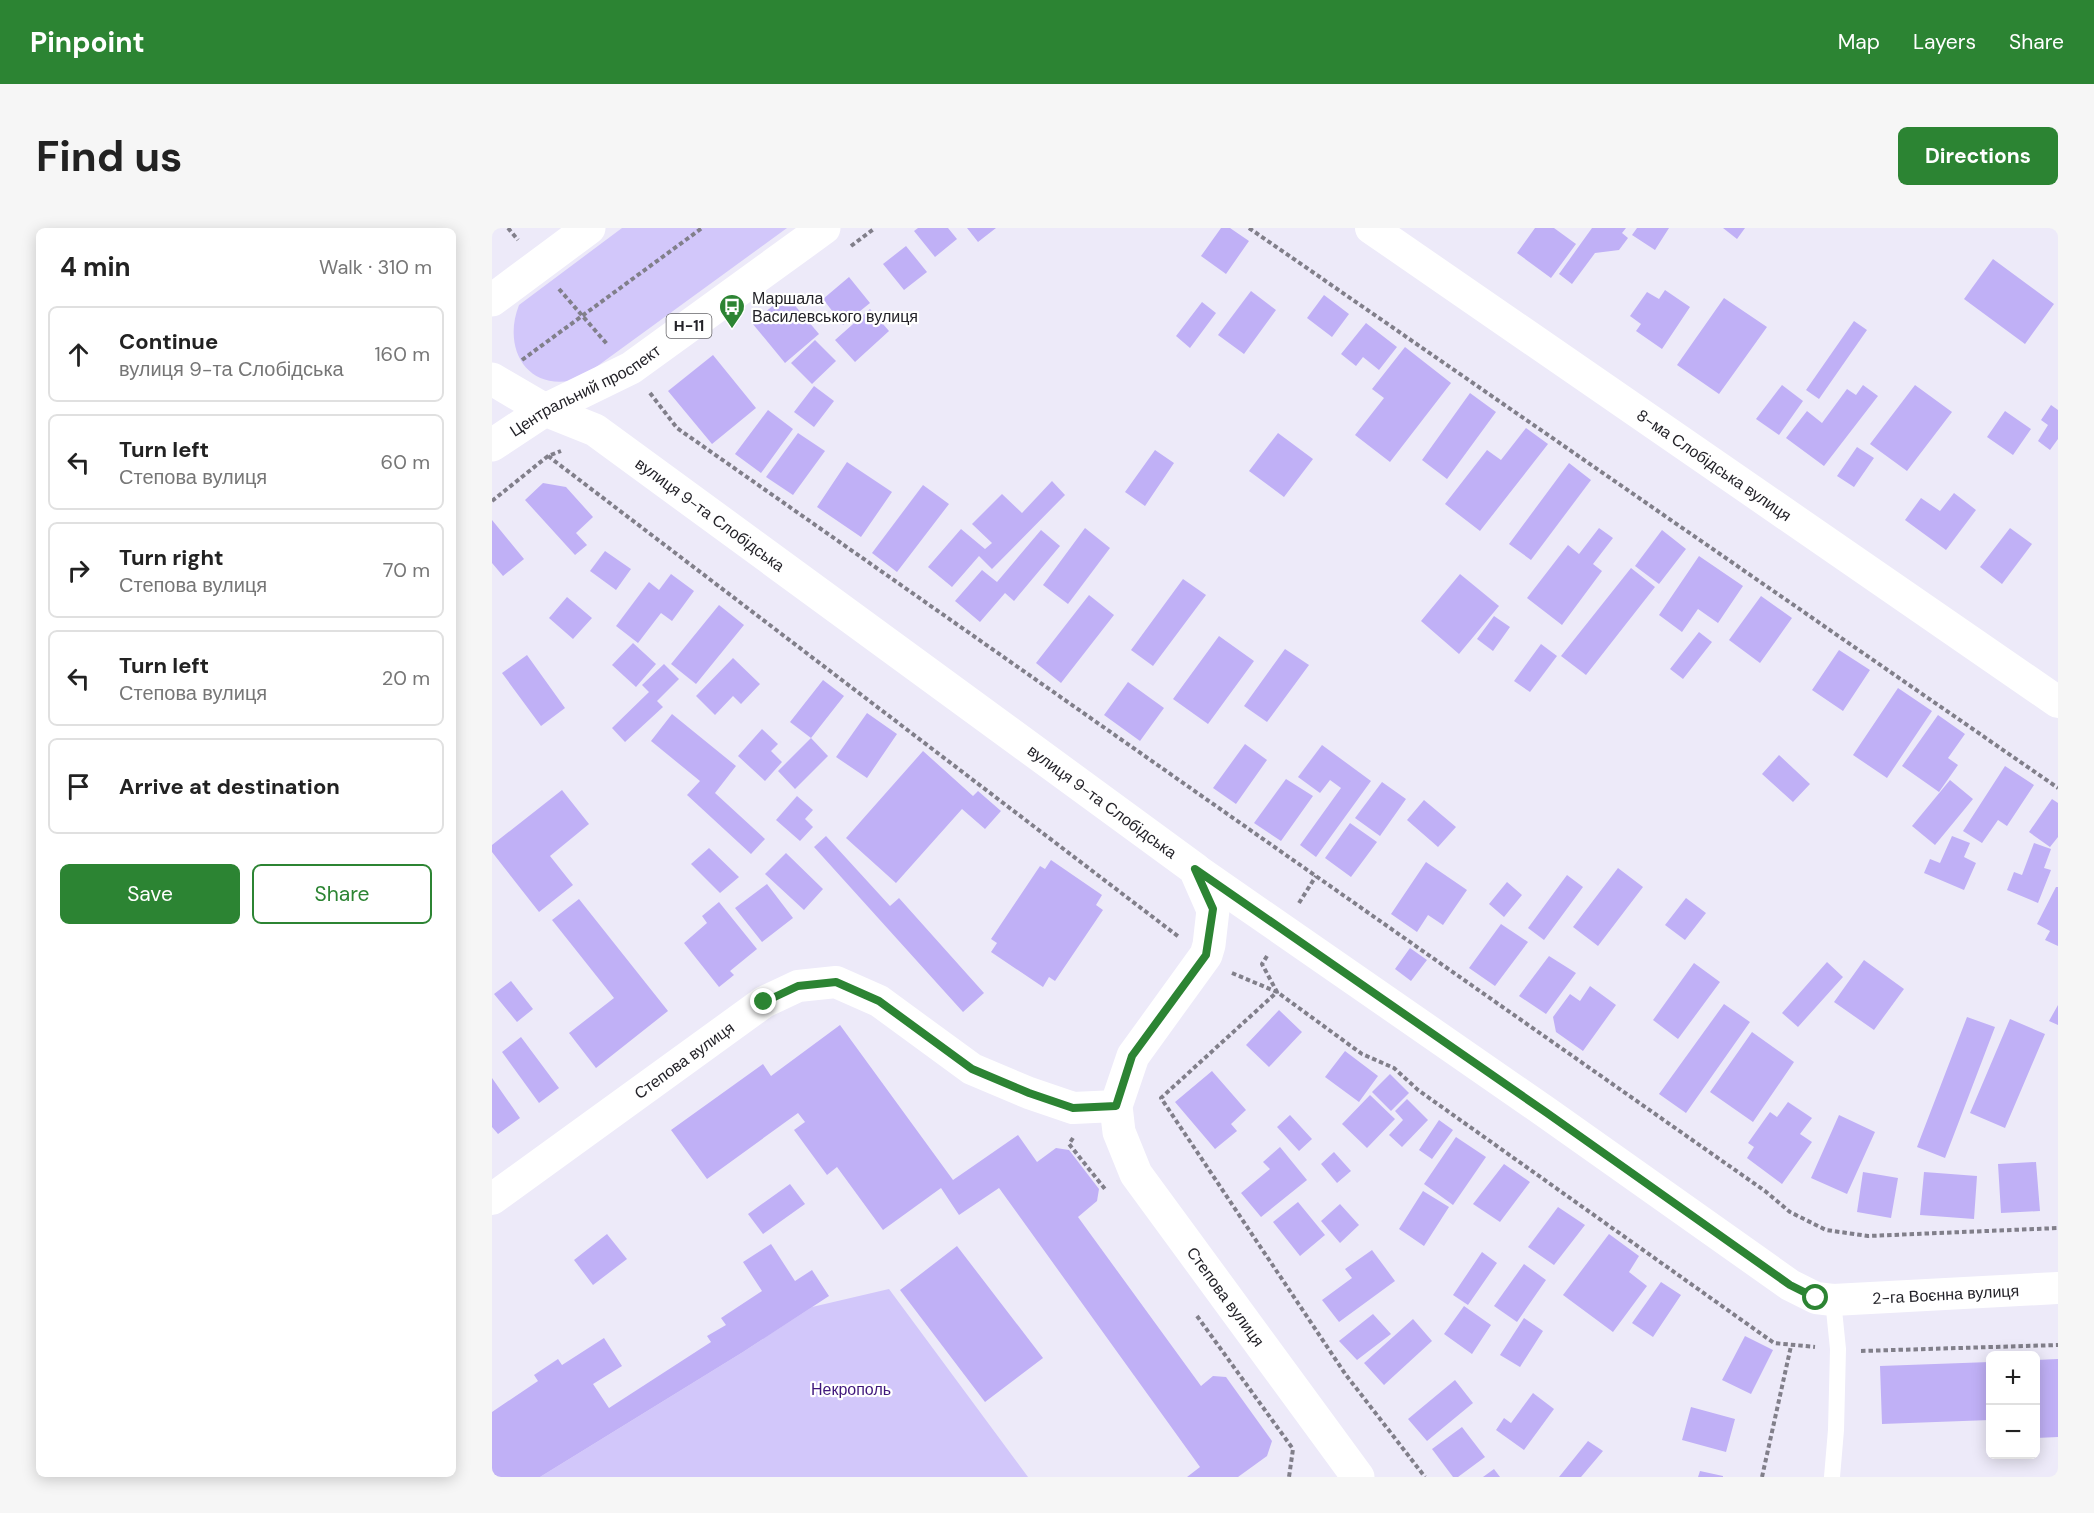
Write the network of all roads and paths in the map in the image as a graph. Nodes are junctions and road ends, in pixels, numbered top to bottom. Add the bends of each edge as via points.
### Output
1 (508, 228) edge
2 (589, 228) edge
3 (702, 228) edge
4 (824, 228) edge
5 (1248, 228) edge
6 (1371, 228) edge
7 (525, 248) dead end
8 (551, 280) dead end
9 (492, 300) edge
10 (582, 316) junction
11 (609, 345) dead end
12 (521, 360) dead end
13 (492, 379) edge
14 (649, 392) dead end
15 (545, 410) junction
16 (492, 445) edge
17 (567, 448) dead end
18 (548, 456) junction
19 (492, 501) edge
20 (2058, 702) edge
21 (2058, 788) edge
22 (1195, 869) junction
23 (1176, 935) dead end
24 (1228, 971) dead end
25 (1277, 992) junction
26 (1116, 1106) junction
27 (492, 1199) edge
28 (2058, 1228) edge
29 (2058, 1288) edge
30 (1833, 1300) junction
31 (2058, 1345) edge
32 (1791, 1346) junction
33 (1809, 1347) dead end
34 (1868, 1352) dead end
35 (1358, 1477) edge
36 (1425, 1477) edge
37 (1762, 1477) edge
38 (1832, 1477) edge

1 - 7 path
2 - 9 street
3 - 10 path
4 - 15 street, Центральний проспект / Н-11 via 631,368
5 - 21 path
6 - 20 street, 8-ма Слобідська вулиця
8 - 10 path
10 - 11 path
10 - 12 path
13 - 15 street, вулиця 9-та Слобідська
14 - 28 path via 677,428 1790,1212 1826,1230 1868,1236
15 - 16 street, Центральний проспект / Н-11
15 - 22 street, вулиця 9-та Слобідська via 595,430
17 - 18 path
18 - 19 path
18 - 23 path
22 - 26 street, Степова вулиця via 1213,909 1206,955 1132,1056
22 - 30 street, вулиця 9-та Слобідська via 1790,1285 1816,1298
24 - 25 path
25 - 32 path via 1362,1054 1394,1068 1418,1090 1774,1343
25 - 36 path via 1161,1098 1346,1375
26 - 27 street, Степова вулиця via 1073,1108 1029,1093 972,1069 879,1001 836,982 798,986 764,1002
26 - 35 street, Степова вулиця via 1119,1132 1136,1174
29 - 30 street, 2-га Воєнна вулиця
30 - 38 lane via 1838,1349
31 - 34 path
32 - 33 path
32 - 37 path

